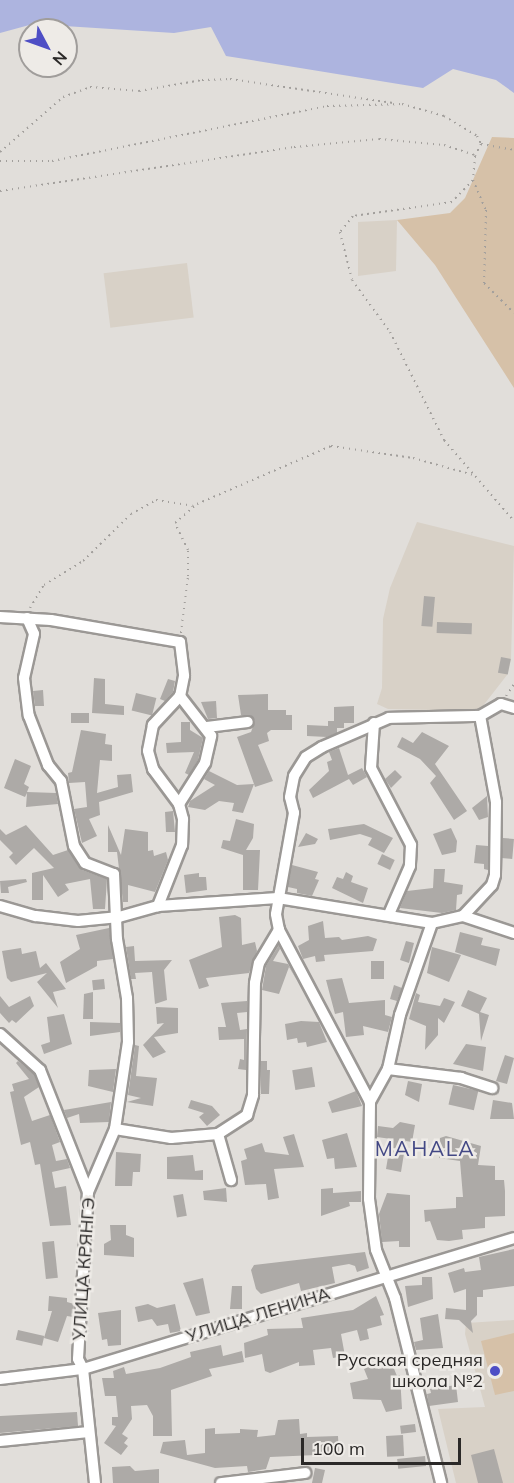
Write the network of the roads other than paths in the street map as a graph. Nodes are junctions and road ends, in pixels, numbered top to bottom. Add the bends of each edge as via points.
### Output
1 (0, 617) edge
2 (27, 618) junction
3 (180, 696) junction
4 (514, 708) edge
5 (480, 716) junction
6 (248, 722) dead end
7 (374, 723) junction
8 (207, 727) junction
9 (179, 804) junction
10 (278, 898) junction
11 (0, 906) edge
12 (158, 906) junction
13 (389, 914) junction
14 (462, 916) junction
15 (118, 917) junction
16 (432, 923) junction
17 (279, 930) junction
18 (514, 933) edge
19 (0, 1034) edge
20 (388, 1069) junction
21 (492, 1088) dead end
22 (370, 1102) junction
23 (115, 1129) junction
24 (218, 1134) junction
25 (231, 1180) dead end
26 (88, 1192) junction
27 (514, 1238) edge
28 (387, 1275) junction
29 (83, 1369) junction
30 (0, 1379) edge
31 (89, 1432) junction
32 (0, 1441) edge
33 (305, 1473) dead end
34 (95, 1483) edge
35 (221, 1483) edge
36 (441, 1483) edge

1 - 2 street
2 - 3 street via 180,642 184,676
2 - 15 street, УЛИЦА КРЯНГЭ via 34,634 24,678 29,716 48,765 62,781 74,846 85,863 114,874
3 - 8 street
3 - 9 street via 153,725 148,751 153,769
4 - 5 street via 501,704
5 - 7 street via 400,716
5 - 14 street via 496,802 495,875 492,885
6 - 8 street
7 - 10 street via 321,747 306,757 294,776 290,797 294,813
7 - 13 street via 370,768 411,845 410,866
8 - 9 street via 211,736 205,763
9 - 12 street via 182,844
10 - 12 street
10 - 13 street
10 - 17 street
11 - 15 street via 60,921
12 - 15 street
13 - 16 street
14 - 16 street
14 - 18 street
15 - 23 street, УЛИЦА КРЯНГЭ via 128,1042
16 - 20 street via 400,1015
17 - 22 street
17 - 24 street via 259,963 255,984 251,1104 236,1125
19 - 26 street via 40,1070
20 - 21 street via 461,1078
20 - 22 street
22 - 28 street via 369,1198 376,1250
23 - 24 street via 171,1138
23 - 26 street, УЛИЦА КРЯНГЭ
24 - 25 street
26 - 29 street, УЛИЦА КРЯНГЭ via 78,1359
27 - 28 street, УЛИЦА ЛЕНИНА
28 - 29 street, УЛИЦА ЛЕНИНА
28 - 36 street
29 - 30 street, УЛИЦА ЛЕНИНА
29 - 31 street, УЛИЦА КРЯНГЭ
31 - 32 street
31 - 34 street, УЛИЦА КРЯНГЭ
33 - 35 street

